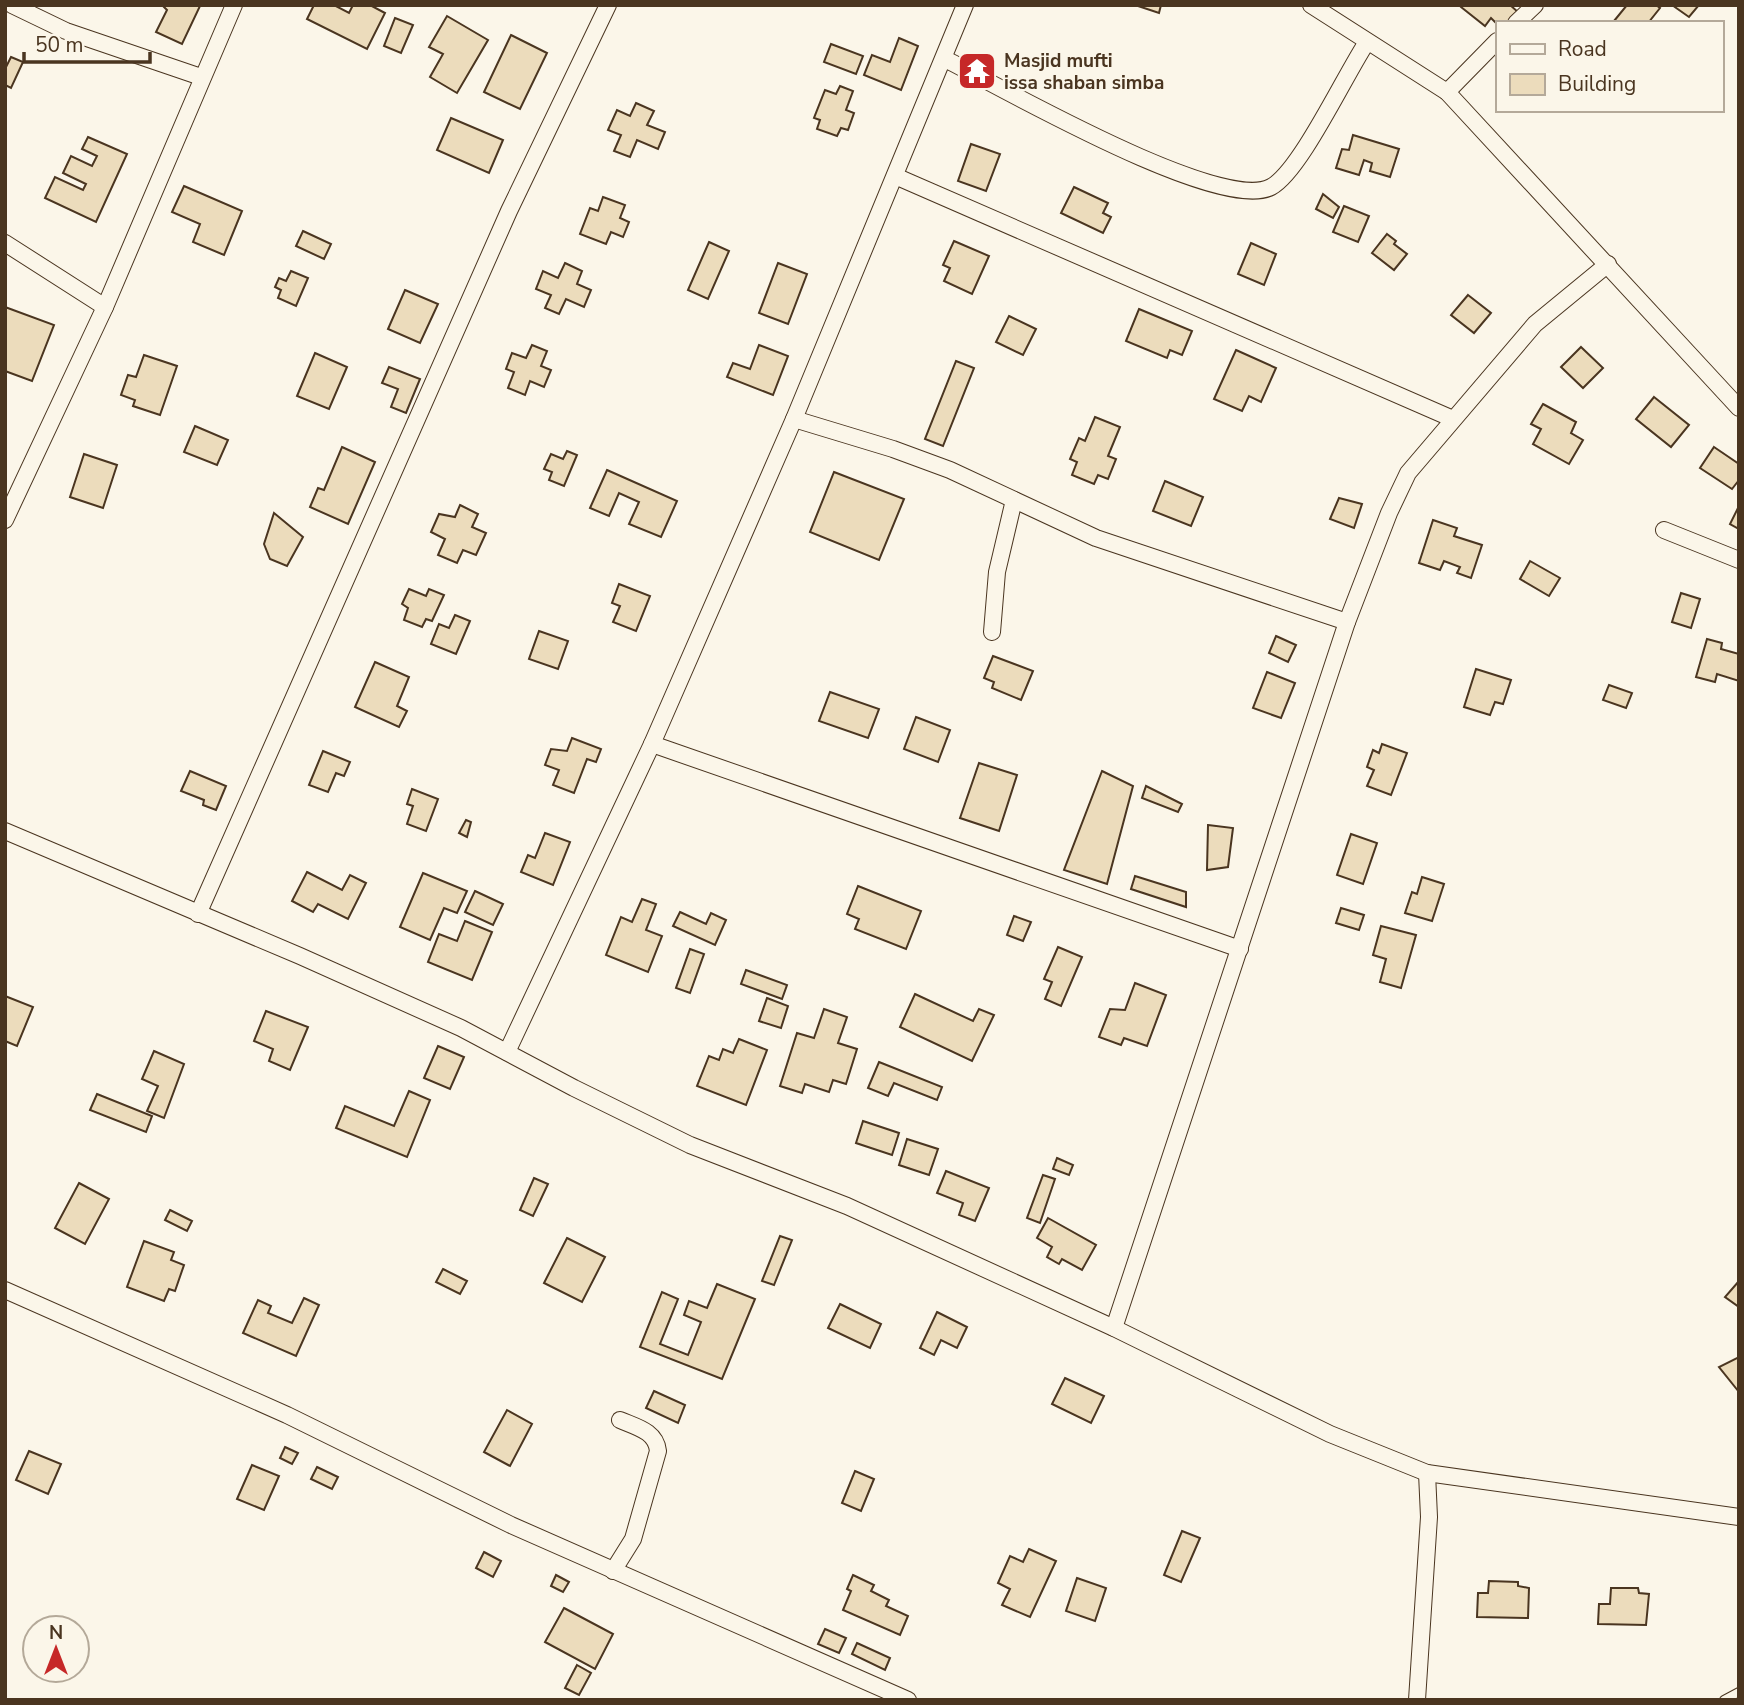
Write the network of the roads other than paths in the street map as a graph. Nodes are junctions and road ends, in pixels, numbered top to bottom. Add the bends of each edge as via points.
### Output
1 (12, 5) edge
2 (234, 5) edge
3 (608, 5) edge
4 (965, 5) edge
5 (1311, 5) edge
6 (1535, 5) edge
7 (1518, 21) edge
8 (1367, 41) junction
9 (1496, 42) edge
10 (945, 59) junction
11 (201, 77) junction
12 (1447, 92) junction
13 (895, 176) junction
14 (5, 243) edge
15 (1608, 264) junction
16 (105, 307) junction
17 (1739, 408) edge
18 (794, 419) junction
19 (1453, 419) junction
20 (1014, 500) junction
21 (5, 520) edge
22 (1664, 530) dead end
23 (1739, 560) edge
24 (1348, 622) junction
25 (992, 632) dead end
26 (652, 744) junction
27 (5, 831) edge
28 (198, 914) junction
29 (1240, 949) junction
30 (507, 1052) junction
31 (5, 1290) edge
32 (1114, 1328) junction
33 (620, 1420) dead end
34 (1427, 1473) junction
35 (1739, 1517) edge
36 (613, 1571) junction
37 (1739, 1692) edge
38 (908, 1700) edge
39 (1417, 1700) edge
40 (1724, 1700) edge

1 - 11 street via 66,31
2 - 11 street
3 - 28 street via 509,211
4 - 10 street
5 - 8 street
6 - 7 street
8 - 10 street via 1290,170 1270,188 1236,191 1138,156
8 - 12 street
9 - 12 street
10 - 13 street
11 - 16 street
12 - 15 street
13 - 18 street
13 - 19 street
14 - 16 street
15 - 17 street
15 - 19 street via 1535,324
16 - 21 street
18 - 20 street via 893,449
18 - 26 street
19 - 24 street via 1408,472
20 - 24 street via 1096,538
20 - 25 street via 997,572
22 - 23 street
24 - 29 street
26 - 29 street
26 - 30 street
27 - 28 street
28 - 30 street
29 - 32 street
30 - 32 street via 690,1145 847,1206
31 - 36 street via 287,1415
32 - 34 street via 1330,1434
33 - 36 street via 655,1438 658,1451 633,1539
34 - 35 street
34 - 39 street via 1429,1517
36 - 38 street
37 - 40 lane

